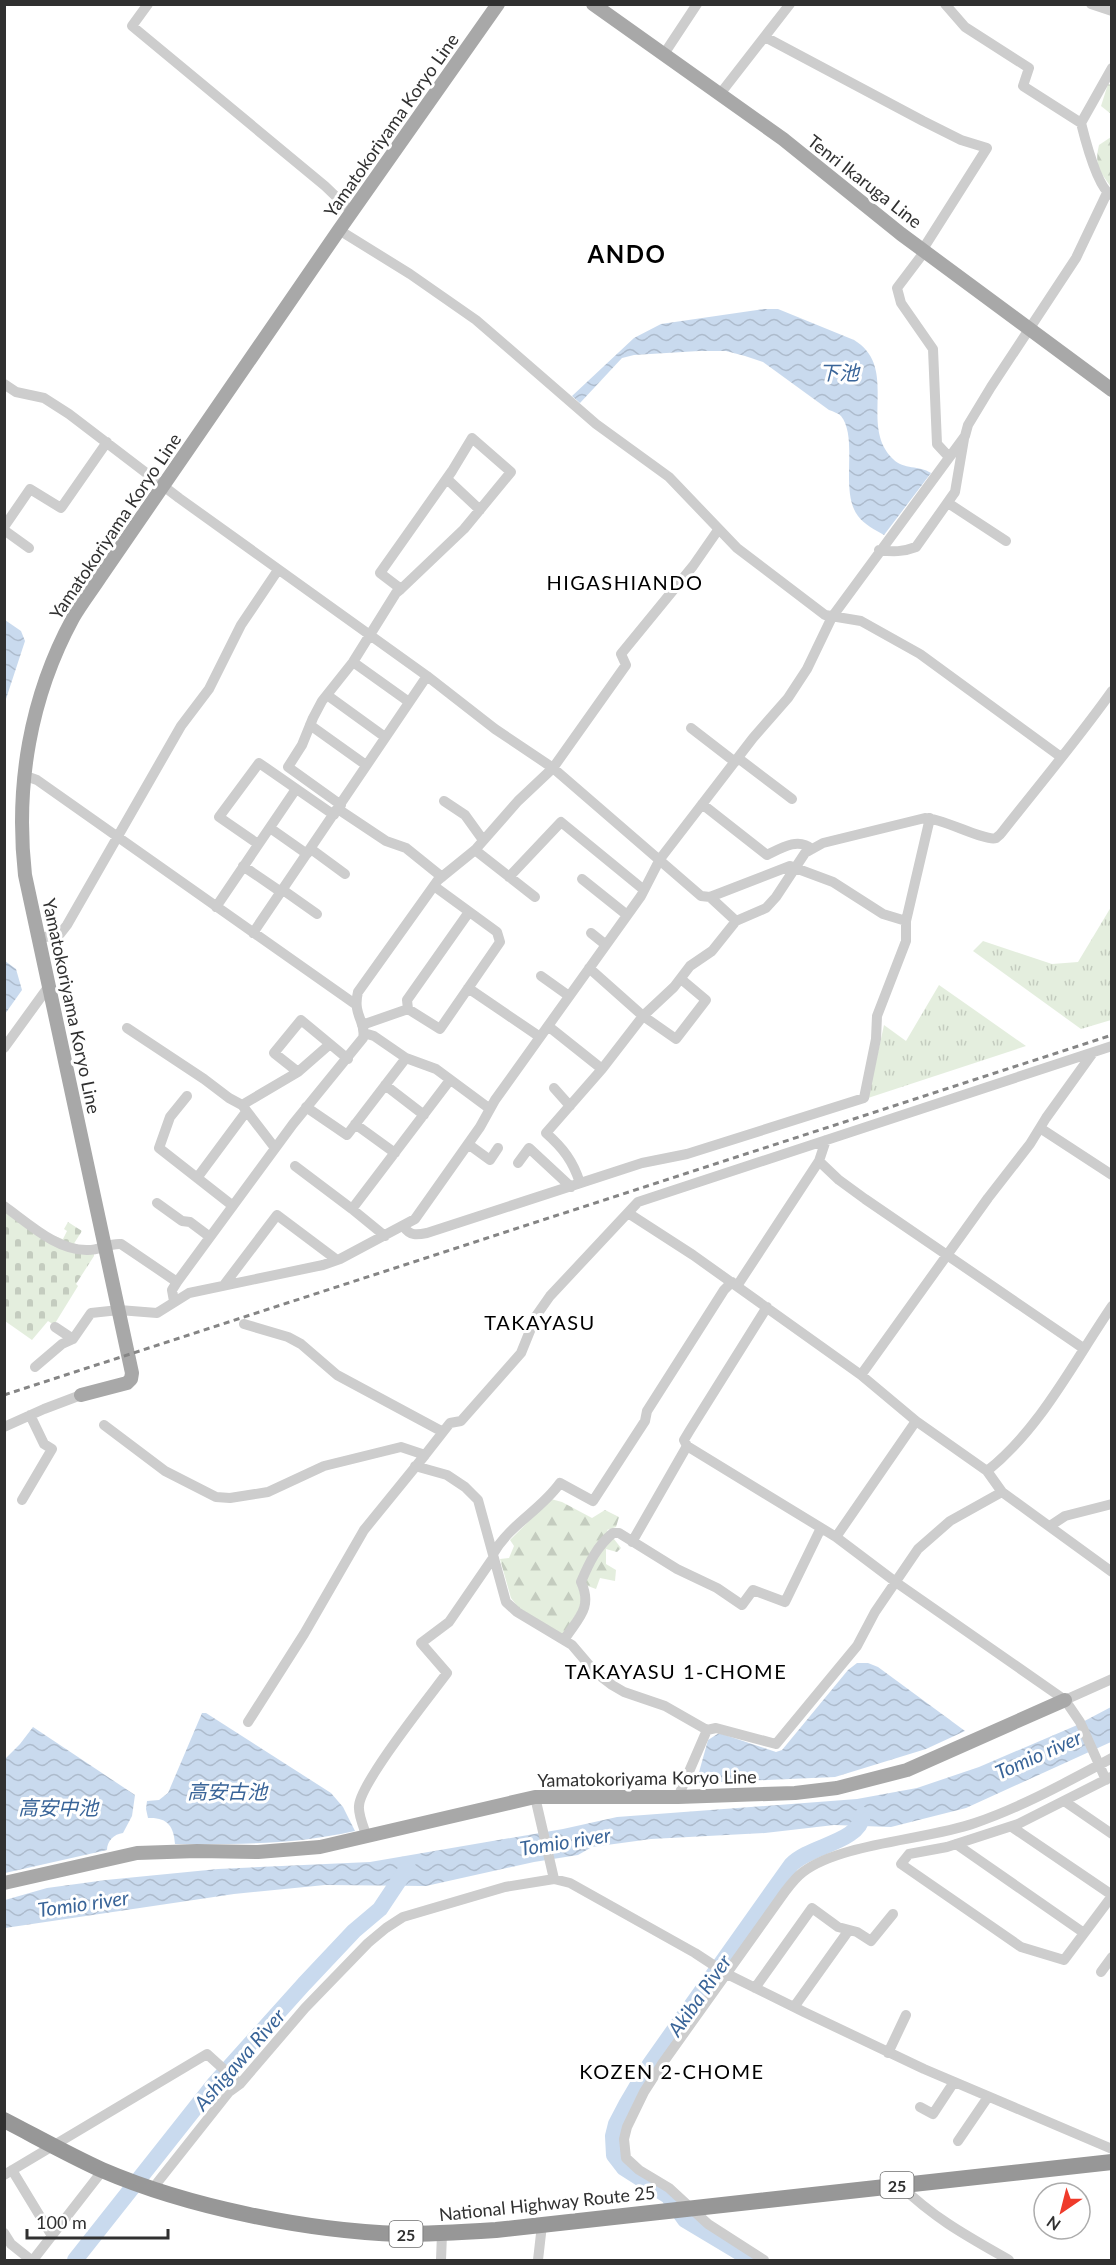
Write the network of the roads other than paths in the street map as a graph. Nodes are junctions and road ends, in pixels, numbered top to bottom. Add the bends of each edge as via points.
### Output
1 (148, 4) edge
2 (498, 4) edge
3 (593, 4) edge
4 (697, 4) edge
5 (790, 4) edge
6 (1091, 4) edge
7 (946, 5) edge
8 (1112, 11) edge
9 (765, 37) junction
10 (664, 54) junction
11 (1112, 68) edge
12 (720, 94) junction
13 (1081, 123) junction
14 (1109, 194) edge
15 (352, 212) junction
16 (339, 230) junction
17 (924, 250) junction
18 (1030, 329) junction
19 (4, 384) edge
20 (1112, 390) edge
21 (965, 436) junction
22 (107, 442) junction
23 (946, 453) junction
24 (447, 479) junction
25 (163, 485) junction
26 (948, 503) junction
27 (480, 510) junction
28 (4, 529) edge
29 (718, 530) junction
30 (1006, 541) dead end
31 (29, 548) dead end
32 (879, 550) junction
33 (278, 570) junction
34 (401, 589) junction
35 (832, 617) junction
36 (370, 634) junction
37 (353, 662) junction
38 (427, 676) junction
39 (1112, 691) edge
40 (327, 695) junction
41 (409, 702) junction
42 (310, 726) junction
43 (691, 728) dead end
44 (385, 737) junction
45 (1061, 757) junction
46 (736, 760) junction
47 (366, 765) junction
48 (553, 768) junction
49 (23, 776) junction
50 (296, 789) junction
51 (792, 799) dead end
52 (444, 801) dead end
53 (702, 804) junction
54 (338, 810) junction
55 (930, 818) junction
56 (270, 828) junction
57 (117, 837) junction
58 (483, 840) junction
59 (258, 844) junction
60 (812, 849) junction
61 (475, 850) junction
62 (309, 852) junction
63 (660, 859) junction
64 (243, 866) junction
65 (794, 868) junction
66 (345, 874) dead end
67 (509, 877) junction
68 (582, 879) dead end
69 (438, 882) junction
70 (644, 890) junction
71 (282, 891) junction
72 (535, 897) dead end
73 (710, 897) junction
74 (216, 906) junction
75 (469, 912) junction
76 (317, 914) dead end
77 (627, 915) junction
78 (736, 921) junction
79 (906, 921) junction
80 (253, 933) junction
81 (591, 933) dead end
82 (40, 938) junction
83 (606, 945) junction
84 (589, 968) junction
85 (541, 976) dead end
86 (681, 979) junction
87 (49, 987) junction
88 (468, 988) junction
89 (569, 996) junction
90 (355, 1004) junction
91 (408, 1009) junction
92 (643, 1016) junction
93 (548, 1026) junction
94 (127, 1028) dead end
95 (363, 1029) junction
96 (540, 1037) junction
97 (330, 1044) junction
98 (1112, 1046) edge
99 (4, 1048) edge
100 (1093, 1053) junction
101 (406, 1058) junction
102 (348, 1059) junction
103 (602, 1069) junction
104 (298, 1072) junction
105 (450, 1080) junction
106 (385, 1085) junction
107 (554, 1088) dead end
108 (187, 1096) dead end
109 (570, 1106) junction
110 (306, 1107) junction
111 (244, 1109) junction
112 (490, 1109) junction
113 (423, 1115) junction
114 (355, 1124) junction
115 (1040, 1128) junction
116 (826, 1140) junction
117 (468, 1144) junction
118 (275, 1148) junction
119 (498, 1148) dead end
120 (394, 1154) junction
121 (819, 1161) junction
122 (518, 1163) dead end
123 (295, 1166) dead end
124 (1112, 1175) edge
125 (197, 1178) junction
126 (575, 1185) junction
127 (158, 1203) dead end
128 (4, 1206) edge
129 (233, 1206) junction
130 (352, 1209) junction
131 (628, 1213) junction
132 (404, 1227) junction
133 (385, 1236) junction
134 (210, 1237) junction
135 (105, 1246) junction
136 (946, 1255) junction
137 (338, 1260) junction
138 (177, 1282) junction
139 (734, 1284) junction
140 (224, 1285) junction
141 (174, 1301) junction
142 (767, 1307) junction
143 (1111, 1308) edge
144 (119, 1310) junction
145 (244, 1324) dead end
146 (55, 1327) dead end
147 (73, 1339) junction
148 (1083, 1348) junction
149 (35, 1368) dead end
150 (861, 1375) junction
151 (81, 1395) joint
152 (30, 1415) junction
153 (916, 1421) junction
154 (104, 1425) dead end
155 (4, 1427) edge
156 (443, 1432) junction
157 (687, 1446) junction
158 (425, 1455) junction
159 (415, 1466) junction
160 (987, 1471) junction
161 (1002, 1492) junction
162 (22, 1500) dead end
163 (1112, 1504) edge
164 (1050, 1526) junction
165 (822, 1528) junction
166 (836, 1537) junction
167 (632, 1542) junction
168 (493, 1556) junction
169 (1112, 1572) edge
170 (897, 1583) junction
171 (564, 1640) junction
172 (1112, 1679) edge
173 (1065, 1700) junction
174 (248, 1722) dead end
175 (707, 1730) junction
176 (1112, 1758) edge
177 (1098, 1762) junction
178 (1109, 1778) edge
179 (678, 1797) junction
180 (1064, 1801) junction
181 (537, 1803) junction
182 (1012, 1827) junction
183 (1112, 1834) edge
184 (366, 1837) junction
185 (956, 1844) junction
186 (554, 1879) junction
187 (4, 1882) edge
188 (1112, 1896) edge
189 (1107, 1913) edge
190 (893, 1914) dead end
191 (849, 1930) junction
192 (1084, 1933) junction
193 (1112, 1957) edge
194 (1101, 1972) dead end
195 (727, 1974) junction
196 (755, 1988) junction
197 (794, 2007) junction
198 (906, 2015) dead end
199 (888, 2053) junction
200 (238, 2082) junction
201 (954, 2082) junction
202 (988, 2097) junction
203 (920, 2107) dead end
204 (4, 2120) edge
205 (958, 2141) dead end
206 (53, 2146) junction
207 (1112, 2150) edge
208 (1112, 2162) edge
209 (103, 2170) junction
210 (8, 2173) edge
211 (900, 2185) junction
212 (151, 2187) junction
213 (687, 2208) junction
214 (542, 2224) junction
215 (4, 2233) edge
216 (442, 2234) junction
217 (52, 2236) junction
218 (32, 2260) edge
219 (441, 2260) edge
220 (538, 2260) edge
221 (764, 2260) edge
222 (1009, 2260) edge

1 - 15 street via 132,26
2 - 15 main road, Yamatokoriyama Koryo Line
3 - 10 main road, Tenri Ikaruga Line
4 - 10 street
5 - 9 street
6 - 8 street
7 - 13 street via 965,27 1029,68 1023,86
9 - 12 street
9 - 17 street via 961,140 987,148
10 - 12 main road, Tenri Ikaruga Line
11 - 13 street
12 - 17 main road, Tenri Ikaruga Line
13 - 14 street via 1084,140
14 - 18 street via 1076,258
15 - 16 main road, Yamatokoriyama Koryo Line
16 - 25 main road, Yamatokoriyama Koryo Line
16 - 29 street via 476,320 596,424 669,477
17 - 18 main road, Tenri Ikaruga Line
17 - 23 street via 897,288 901,303 933,349 937,444
18 - 20 main road, Tenri Ikaruga Line
18 - 21 street via 990,387
19 - 22 street via 16,392 44,398
21 - 23 street
21 - 26 street via 955,492
22 - 25 street
22 - 28 street via 61,508 30,489
23 - 32 street
24 - 27 street
24 - 27 street via 472,438 511,472
24 - 34 street via 380,573
25 - 33 street
25 - 49 main road, Yamatokoriyama Koryo Line via 74,617 59,646 37,703
26 - 30 street
26 - 32 street via 916,547 907,551
27 - 34 street
28 - 31 street
29 - 35 street
29 - 48 street via 621,654 626,665
32 - 35 street
33 - 36 street
33 - 57 street
34 - 36 street
35 - 45 street via 861,621 920,654
35 - 46 street via 797,685
36 - 37 street
36 - 38 street
37 - 40 street
37 - 41 street
38 - 41 street
38 - 48 street
39 - 45 street
40 - 42 street
40 - 44 street
41 - 44 street
42 - 47 street
42 - 54 street via 288,767
43 - 46 street
44 - 47 street
45 - 55 street via 995,838 988,839
46 - 51 street
46 - 53 street
47 - 54 street
48 - 58 street
48 - 63 street
49 - 57 street via 37,780
49 - 82 main road, Yamatokoriyama Koryo Line via 22,843
50 - 54 street
50 - 56 street
50 - 59 street via 259,763 219,817
52 - 58 street via 465,815
53 - 60 street via 767,855 798,843
53 - 63 street
54 - 62 street
54 - 69 street via 386,841 406,848
55 - 60 street
55 - 79 street
56 - 59 street
56 - 62 street
57 - 74 street
57 - 82 street via 67,925 60,934
58 - 61 street
59 - 64 street
60 - 65 street
61 - 67 street
61 - 69 street
62 - 66 street
62 - 71 street
63 - 70 street
63 - 73 street via 701,896
64 - 71 street
64 - 74 street
65 - 73 street via 790,866
65 - 78 street via 766,908
65 - 79 street via 833,882 883,914
67 - 70 street via 561,822
67 - 72 street
68 - 77 street
69 - 75 street
69 - 90 street via 358,992
70 - 77 street
71 - 76 street
71 - 80 street
73 - 78 street
74 - 80 street
75 - 88 street via 497,932 500,942
75 - 91 street via 407,1000
77 - 83 street
78 - 86 street via 712,951 690,966
79 - 126 street via 904,949 876,1016 876,1039 864,1098
80 - 90 street
81 - 83 street
82 - 87 main road, Yamatokoriyama Koryo Line
83 - 84 street
84 - 89 street
84 - 92 street
85 - 89 street
86 - 92 street
86 - 92 street via 706,1000 676,1039
87 - 99 street
87 - 135 main road, Yamatokoriyama Koryo Line
88 - 91 street via 440,1029
88 - 96 street
89 - 93 street
90 - 95 street
91 - 95 street
92 - 103 street
93 - 96 street
93 - 103 street
94 - 111 street
95 - 101 street
95 - 102 street via 363,1038
96 - 112 street
97 - 102 street
97 - 104 street
97 - 104 street via 301,1020 274,1053
98 - 100 street
100 - 115 street
100 - 116 street
101 - 105 street via 436,1069
101 - 106 street
102 - 110 street
103 - 109 street
104 - 111 street
105 - 112 street
105 - 113 street
106 - 113 street
106 - 114 street
107 - 109 street
108 - 125 street via 170,1117 159,1148
109 - 126 street via 546,1133 568,1154 575,1167
110 - 114 street via 347,1135
110 - 118 street
111 - 118 street
111 - 125 street
112 - 117 street
113 - 120 street
114 - 120 street
115 - 124 street
115 - 136 street
116 - 121 street
116 - 131 street via 638,1202
117 - 119 street via 490,1160
117 - 132 street via 423,1210
118 - 129 street
120 - 130 street
121 - 136 street via 839,1180
121 - 139 street
122 - 126 street via 529,1148
123 - 130 street
125 - 129 street
126 - 132 street via 427,1233 415,1235
127 - 134 street
128 - 135 street via 56,1242 87,1251
129 - 134 street
130 - 133 street
131 - 139 street
131 - 156 street via 550,1296 536,1316 521,1353 460,1421
132 - 133 street
133 - 137 street
134 - 138 street
135 - 138 street via 121,1244
135 - 144 main road, Yamatokoriyama Koryo Line
136 - 148 street
136 - 150 street
137 - 140 street
137 - 140 street via 277,1215
138 - 141 street via 172,1290
139 - 142 street
139 - 168 street via 711,1311 593,1501 560,1483 498,1545
140 - 141 street via 189,1293
141 - 144 street via 157,1313
142 - 150 street
142 - 157 street via 684,1440
143 - 148 street
144 - 147 street via 91,1313
144 - 151 main road, Yamatokoriyama Koryo Line via 131,1378 127,1383
145 - 156 street via 301,1344 337,1375
146 - 147 street
147 - 149 street
148 - 160 street via 1033,1425
150 - 153 street
151 - 152 street
152 - 155 street
152 - 162 street via 44,1444 52,1449
153 - 160 street
153 - 166 street
154 - 158 street via 165,1471 216,1497 268,1492 324,1466 401,1447
156 - 158 street
157 - 165 street
157 - 167 street
158 - 159 street
159 - 168 street via 447,1475 478,1500
159 - 174 street via 364,1530
160 - 161 street
161 - 164 street
161 - 170 street via 932,1535 918,1549
163 - 164 street via 1065,1516
164 - 169 street
165 - 166 street
165 - 167 street via 785,1602 753,1590 742,1605 717,1587
166 - 170 street
167 - 171 street via 613,1533 590,1561 581,1582 587,1603
168 - 171 street via 506,1602
168 - 184 street via 449,1622 421,1643 447,1673 365,1788 358,1807
170 - 173 street
170 - 175 street via 875,1612 857,1646 776,1744 716,1728
171 - 175 street via 612,1685 665,1706
172 - 173 street
173 - 177 street
173 - 179 main road, Yamatokoriyama Koryo Line via 879,1779 795,1793
175 - 179 street
176 - 177 street
177 - 178 street
177 - 195 street via 1028,1801 976,1823 850,1852 810,1867 790,1885
178 - 180 street
179 - 181 main road, Yamatokoriyama Koryo Line
180 - 182 street
180 - 183 street
181 - 184 main road, Yamatokoriyama Koryo Line
181 - 186 street
182 - 185 street
182 - 188 street
184 - 187 main road, Yamatokoriyama Koryo Line via 320,1847 258,1852 137,1853
185 - 192 street
185 - 192 street via 909,1854 902,1864 1021,1947 1064,1960
186 - 195 street via 570,1883
186 - 200 street via 505,1887 403,1917 386,1928 305,2008
188 - 189 street
189 - 192 street
190 - 191 street via 871,1941
191 - 196 street via 838,1927 812,1908
191 - 197 street
193 - 194 street
195 - 196 street
195 - 213 street via 644,2092 624,2139 626,2158 669,2188
196 - 197 street
197 - 199 street
198 - 199 street
199 - 201 street
200 - 206 street via 207,2054
200 - 212 street
201 - 202 street
201 - 203 street via 933,2114
202 - 205 street
202 - 207 street
204 - 206 highway, National Highway Route 25 / 25
206 - 209 highway, National Highway Route 25 / 25
206 - 210 street
208 - 211 highway, National Highway Route 25 / 25
209 - 212 highway, National Highway Route 25 / 25
209 - 217 street
210 - 217 street
211 - 213 highway, National Highway Route 25 / 25
211 - 222 street via 950,2227
212 - 216 highway, National Highway Route 25 / 25 via 247,2214 317,2226
213 - 214 highway, National Highway Route 25 / 25
213 - 221 street
214 - 216 highway, National Highway Route 25 / 25
214 - 220 street
215 - 218 street via 10,2244
216 - 219 street
217 - 218 street

